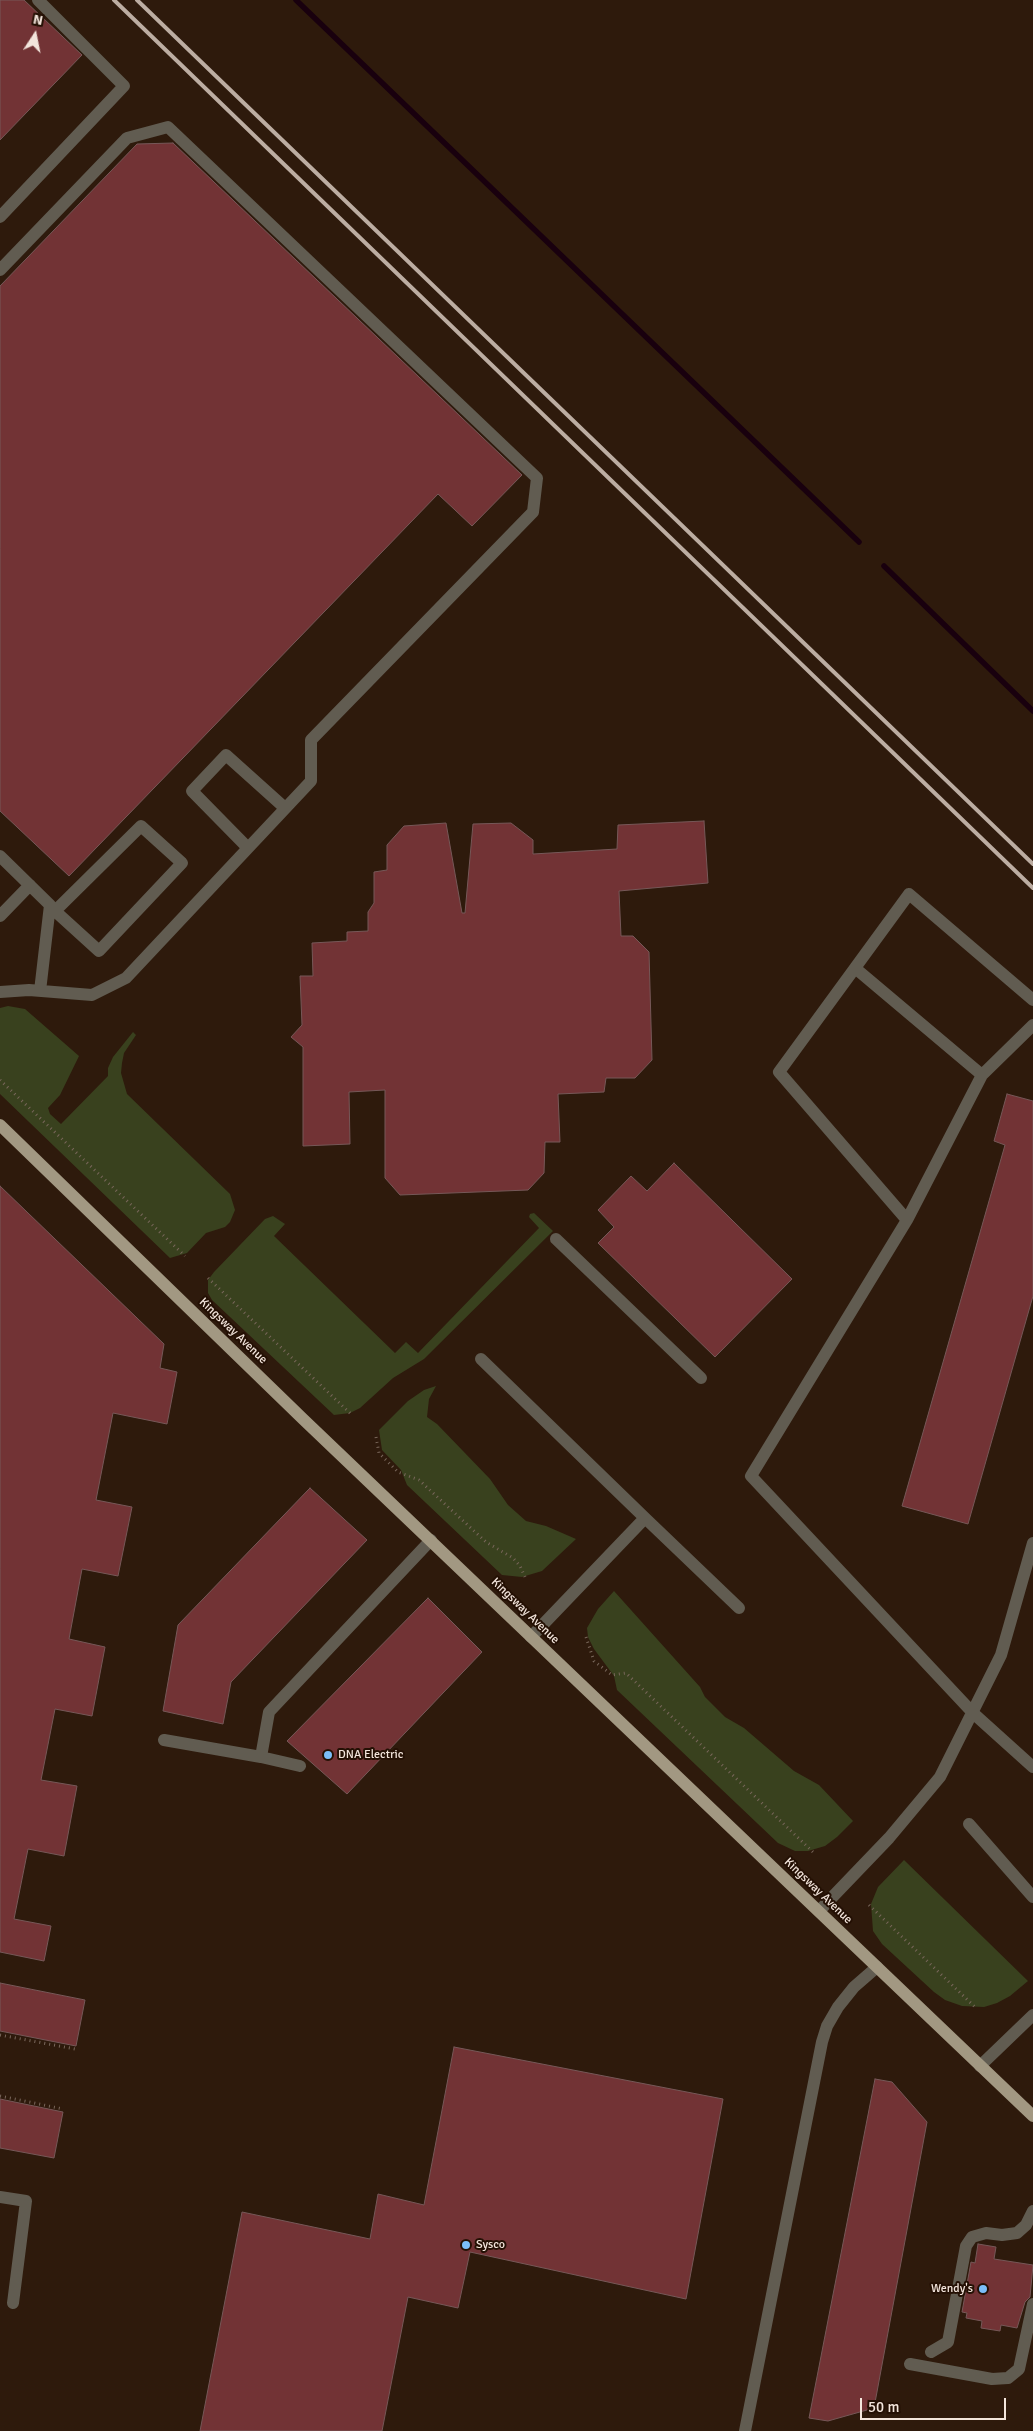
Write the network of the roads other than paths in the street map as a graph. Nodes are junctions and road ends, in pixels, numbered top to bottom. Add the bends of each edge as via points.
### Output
1 (38, 0) edge
2 (0, 218) edge
3 (0, 270) edge
4 (285, 808) junction
5 (248, 848) junction
6 (0, 856) edge
7 (30, 885) junction
8 (52, 908) junction
9 (0, 916) edge
10 (855, 968) junction
11 (40, 991) junction
12 (0, 992) edge
13 (1033, 1000) edge
14 (1033, 1025) edge
15 (982, 1075) junction
16 (0, 1125) edge
17 (907, 1220) junction
18 (556, 1239) dead end
19 (481, 1359) dead end
20 (701, 1378) dead end
21 (645, 1518) junction
22 (431, 1540) junction
23 (1033, 1544) edge
24 (739, 1608) dead end
25 (531, 1637) junction
26 (973, 1713) junction
27 (164, 1740) dead end
28 (261, 1758) junction
29 (300, 1766) dead end
30 (1033, 1767) edge
31 (969, 1824) dead end
32 (1033, 1898) edge
33 (819, 1911) junction
34 (877, 1967) junction
35 (1033, 2015) edge
36 (980, 2066) junction
37 (1033, 2116) edge
38 (0, 2197) edge
39 (1033, 2211) edge
40 (13, 2302) dead end
41 (1033, 2304) edge
42 (931, 2352) dead end
43 (910, 2364) dead end
44 (745, 2431) edge

1 - 2 lane via 124,86
3 - 4 lane via 127,138 168,127 537,478 533,512 312,740 311,781
4 - 5 lane
4 - 5 lane via 226,755 192,791
5 - 11 lane via 126,978 92,995
6 - 7 lane
7 - 8 lane
7 - 9 lane
8 - 8 lane via 99,951 182,863 141,826
8 - 11 lane
10 - 13 lane via 909,894
10 - 15 lane
10 - 17 lane via 779,1072
11 - 12 lane
14 - 15 lane
15 - 17 lane
16 - 22 main road, Kingsway Avenue
17 - 26 lane via 751,1476
18 - 20 lane
19 - 21 lane
21 - 24 lane
21 - 25 lane
22 - 25 main road, Kingsway Avenue
22 - 28 lane via 268,1712
23 - 26 lane via 1001,1655
25 - 33 main road, Kingsway Avenue
26 - 30 lane
26 - 33 lane via 940,1777 889,1838
27 - 28 lane
28 - 29 lane
31 - 32 lane
33 - 34 main road, Kingsway Avenue
34 - 36 main road, Kingsway Avenue
34 - 44 lane via 854,1987 838,2007 822,2042
35 - 36 lane
36 - 37 main road, Kingsway Avenue
38 - 40 lane via 26,2201
39 - 42 lane via 1026,2225 1017,2233 986,2233 972,2237 966,2246 948,2342
41 - 43 lane via 1019,2369 1008,2378 992,2379

